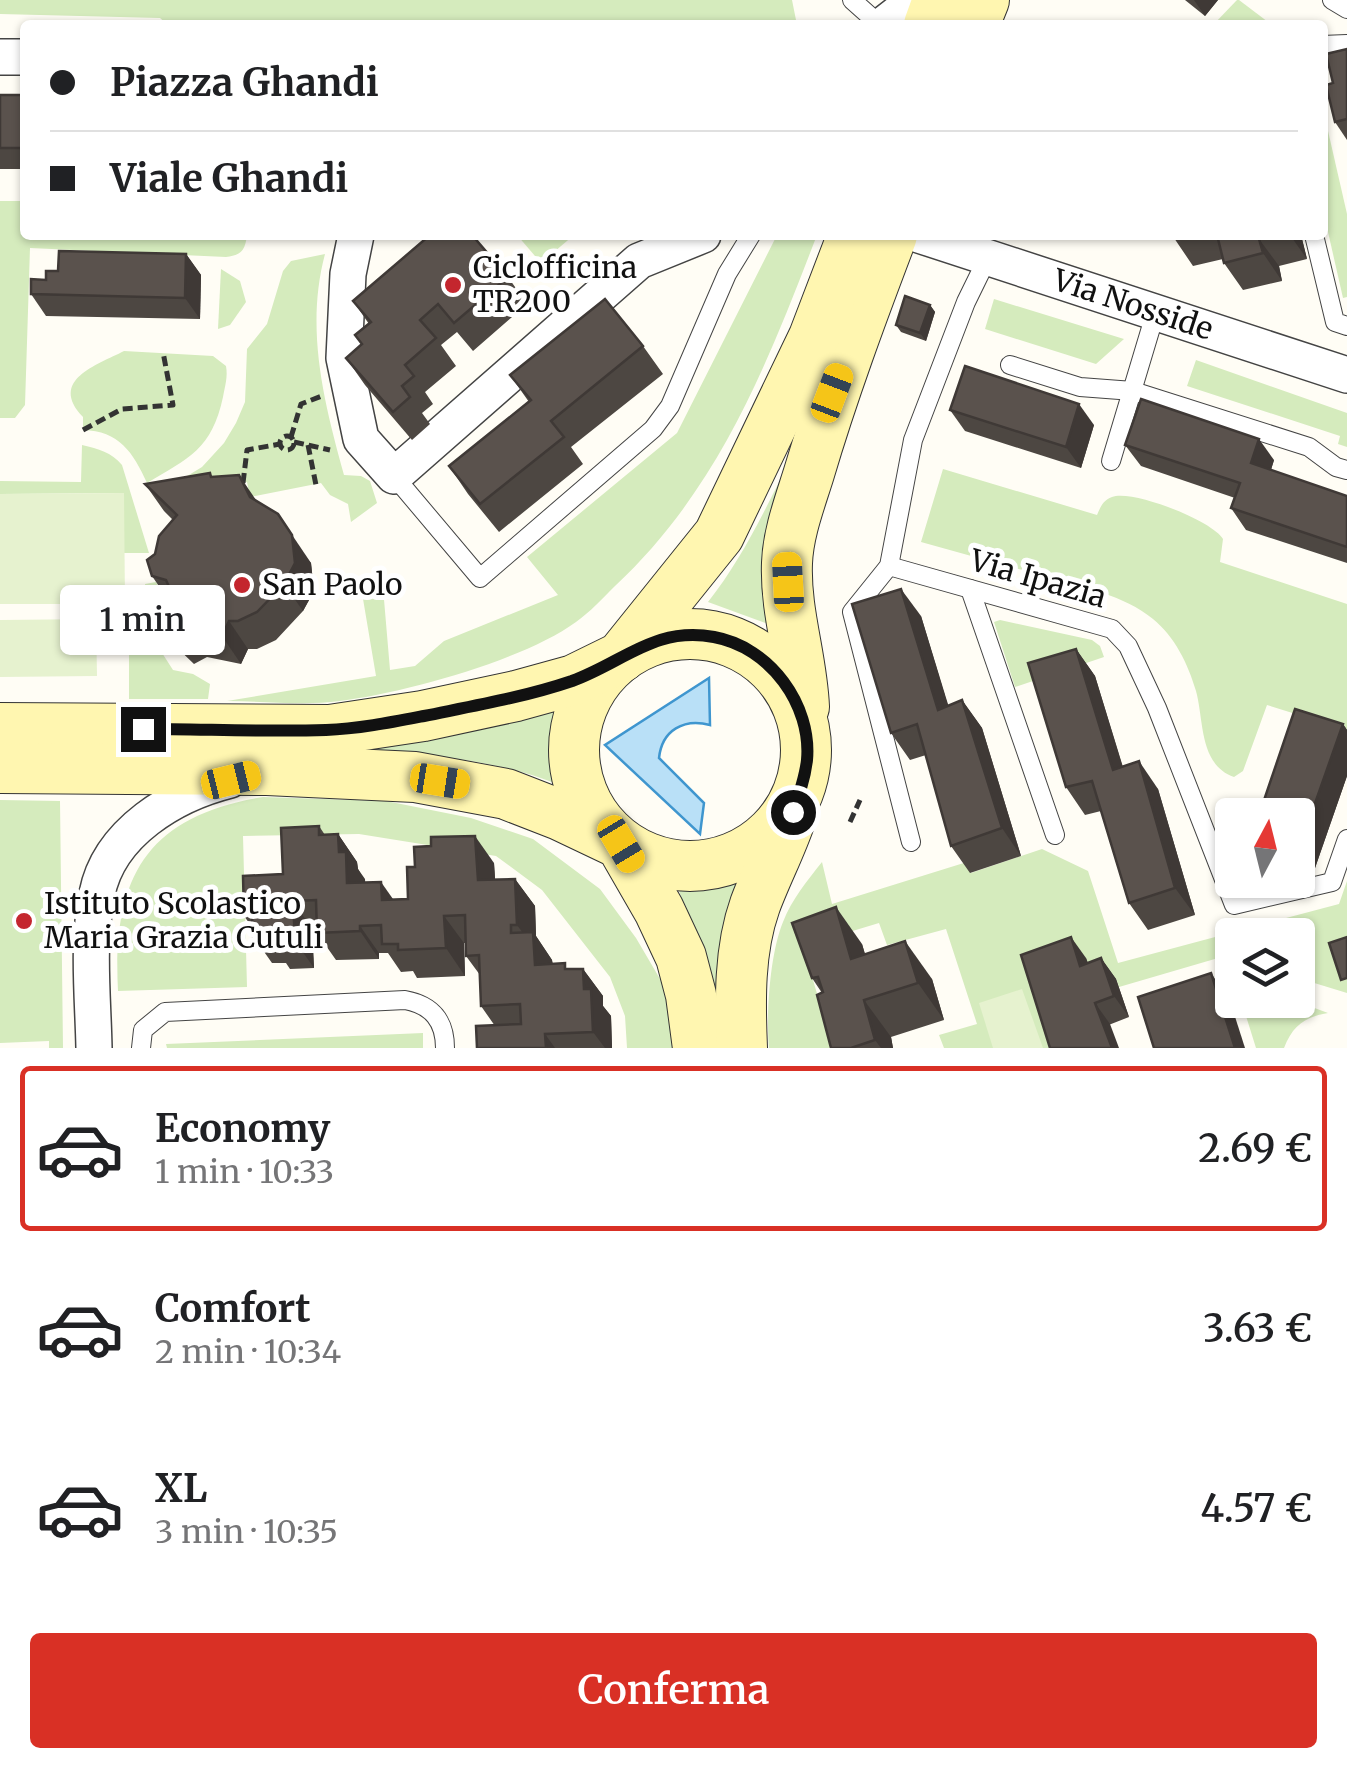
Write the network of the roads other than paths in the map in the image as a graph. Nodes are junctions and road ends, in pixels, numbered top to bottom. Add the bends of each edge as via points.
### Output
1 (852, 0) edge
2 (915, 0) edge
3 (1332, 0) edge
4 (1347, 9) edge
5 (876, 20) edge
6 (889, 20) edge
7 (355, 240) edge
8 (691, 240) edge
9 (748, 240) edge
10 (851, 240) edge
11 (890, 240) edge
12 (935, 240) edge
13 (1315, 240) edge
14 (988, 257) junction
15 (1156, 311) junction
16 (1347, 326) edge
17 (1010, 365) dead end
18 (1347, 375) edge
19 (1133, 392) junction
20 (1111, 461) dead end
21 (1347, 470) edge
22 (394, 476) junction
23 (889, 566) junction
24 (970, 589) junction
25 (620, 657) junction
26 (0, 728) edge
27 (806, 732) junction
28 (0, 768) edge
29 (268, 770) junction
30 (802, 786) junction
31 (1054, 835) dead end
32 (1347, 839) edge
33 (910, 842) dead end
34 (621, 844) junction
35 (94, 1048) edge
36 (141, 1048) edge
37 (445, 1048) edge
38 (698, 1048) edge
39 (742, 1048) edge

1 - 5 lane
2 - 6 street
3 - 4 lane
7 - 22 street via 344,358 361,439
8 - 22 street via 639,261
9 - 22 lane via 670,406 653,428 480,578
10 - 25 main road via 814,338 719,534
11 - 27 main road via 832,393 787,560
12 - 14 street, Via Nosside
13 - 16 lane via 1335,322
14 - 15 street, Via Nosside
14 - 23 lane via 913,440
15 - 18 street, Via Nosside
15 - 19 lane
17 - 19 lane via 1080,388
19 - 20 lane
19 - 21 lane via 1309,447
23 - 24 lane, Via Ipazia
23 - 33 lane via 852,612
24 - 31 lane
24 - 32 lane, Via Ipazia via 1112,628 1128,646 1234,904 1332,882
25 - 26 main road via 574,680 516,696 330,730
25 - 27 main road via 684,634 718,637 776,671
25 - 34 main road via 582,705 574,750 582,796
27 - 30 main road
28 - 29 main road
29 - 34 main road via 415,777 479,788
29 - 35 street via 194,789 160,809 110,859 97,892 92,948
30 - 34 main road via 786,818 760,844 726,861 690,867 654,861
30 - 39 main road via 744,952
34 - 38 main road via 681,957
36 - 37 lane via 143,1030 165,1012 405,1000 431,1010

